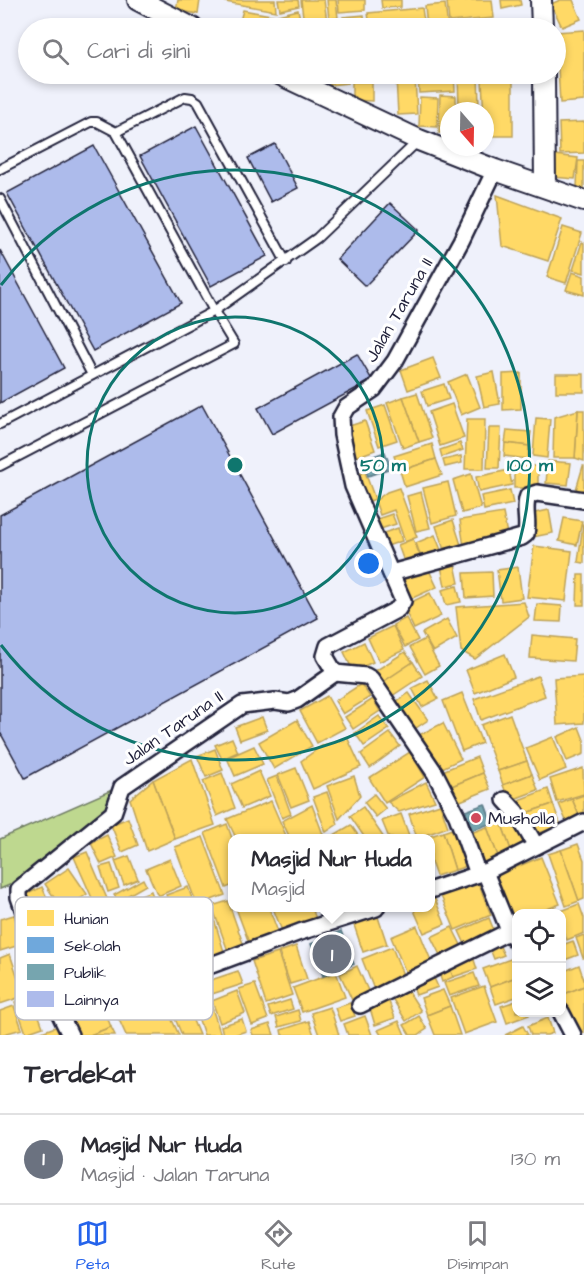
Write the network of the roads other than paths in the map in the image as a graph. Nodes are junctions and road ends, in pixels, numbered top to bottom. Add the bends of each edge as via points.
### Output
1 (138, 0) edge
2 (541, 0) edge
3 (173, 18) edge
4 (542, 18) edge
5 (300, 84) edge
6 (544, 84) edge
7 (116, 132) junction
8 (419, 140) junction
9 (0, 169) edge
10 (495, 170) junction
11 (545, 186) junction
12 (0, 199) edge
13 (584, 201) edge
14 (286, 262) junction
15 (214, 311) junction
16 (92, 375) junction
17 (0, 424) edge
18 (0, 466) edge
19 (584, 500) edge
20 (391, 573) junction
21 (335, 673) junction
22 (505, 800) dead end
23 (584, 822) edge
24 (536, 846) junction
25 (481, 873) junction
26 (435, 889) edge
27 (19, 897) edge
28 (363, 912) edge
29 (512, 934) edge
30 (512, 936) edge
31 (213, 964) edge
32 (360, 1005) dead end
33 (564, 1017) edge
34 (63, 1020) edge
35 (70, 1035) edge
36 (573, 1035) edge

1 - 3 street
2 - 4 street
5 - 8 street
6 - 11 street
7 - 9 lane via 91,122
7 - 14 lane via 185,97 198,102
7 - 15 lane
8 - 10 street
8 - 14 lane via 317,238
10 - 11 street
10 - 20 street, Jalan Taruna II via 395,361 374,389 346,408 341,417 353,486
11 - 13 street
12 - 16 lane
14 - 15 lane
15 - 16 lane
15 - 18 lane via 234,344
16 - 17 lane
19 - 20 street via 537,493 528,496 526,534 522,537
20 - 21 street, Jalan Taruna II via 402,605 328,646 325,656
21 - 25 street via 370,679 435,773
21 - 27 street, Jalan Taruna II via 289,703 242,705 122,787 113,813 26,881 19,889
22 - 24 street
23 - 24 street
24 - 25 street
25 - 26 street
25 - 29 street
28 - 31 street
30 - 32 street
33 - 36 street
34 - 35 street

